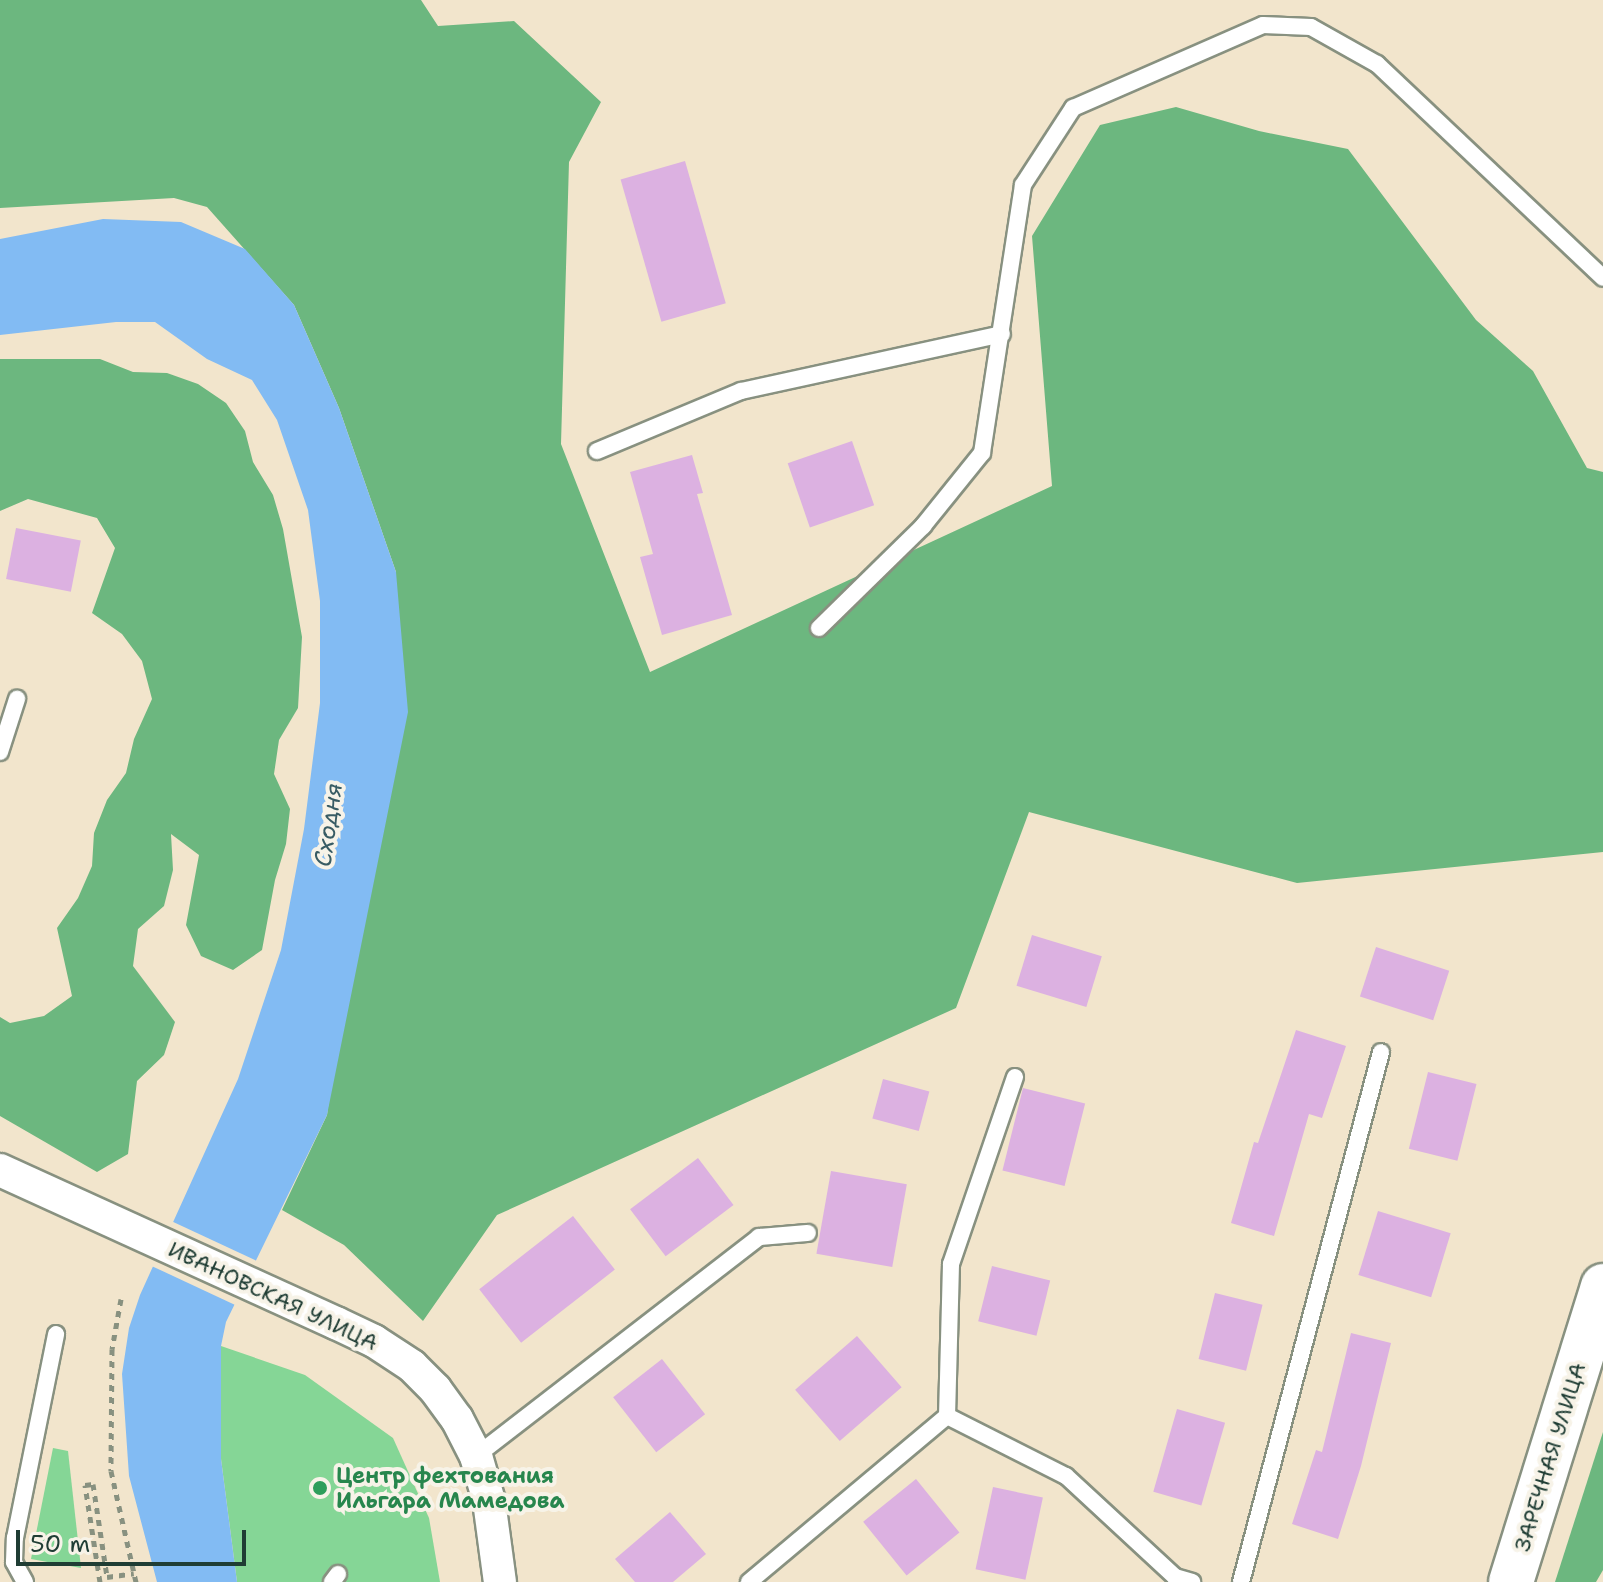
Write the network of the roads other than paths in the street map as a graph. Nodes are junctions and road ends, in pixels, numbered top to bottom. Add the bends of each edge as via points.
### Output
1 (1603, 278) edge
2 (1002, 334) junction
3 (597, 451) dead end
4 (819, 628) dead end
5 (17, 699) dead end
6 (0, 752) edge
7 (1381, 1052) dead end
8 (1015, 1077) dead end
9 (0, 1170) edge
10 (808, 1233) dead end
11 (1603, 1286) edge
12 (56, 1334) dead end
13 (947, 1416) junction
14 (476, 1456) junction
15 (25, 1582) edge
16 (500, 1582) edge
17 (749, 1582) edge
18 (1192, 1582) edge
19 (1241, 1582) edge
20 (1511, 1582) edge

1 - 2 lane via 1377,64 1311,27 1263,25 1073,108 1023,185
2 - 3 lane via 741,391
2 - 4 lane via 982,453 923,526
5 - 6 lane
7 - 19 lane
8 - 13 lane via 951,1264
9 - 14 street, ИВАНОВСКАЯ УЛИЦА via 374,1341 435,1389
10 - 14 lane via 759,1237
11 - 20 main road, ЗАРЕЧНАЯ УЛИЦА
12 - 15 lane via 15,1538 14,1562
13 - 17 lane
13 - 18 lane via 1066,1476 1175,1577
14 - 16 street, ИВАНОВСКАЯ УЛИЦА via 489,1501

